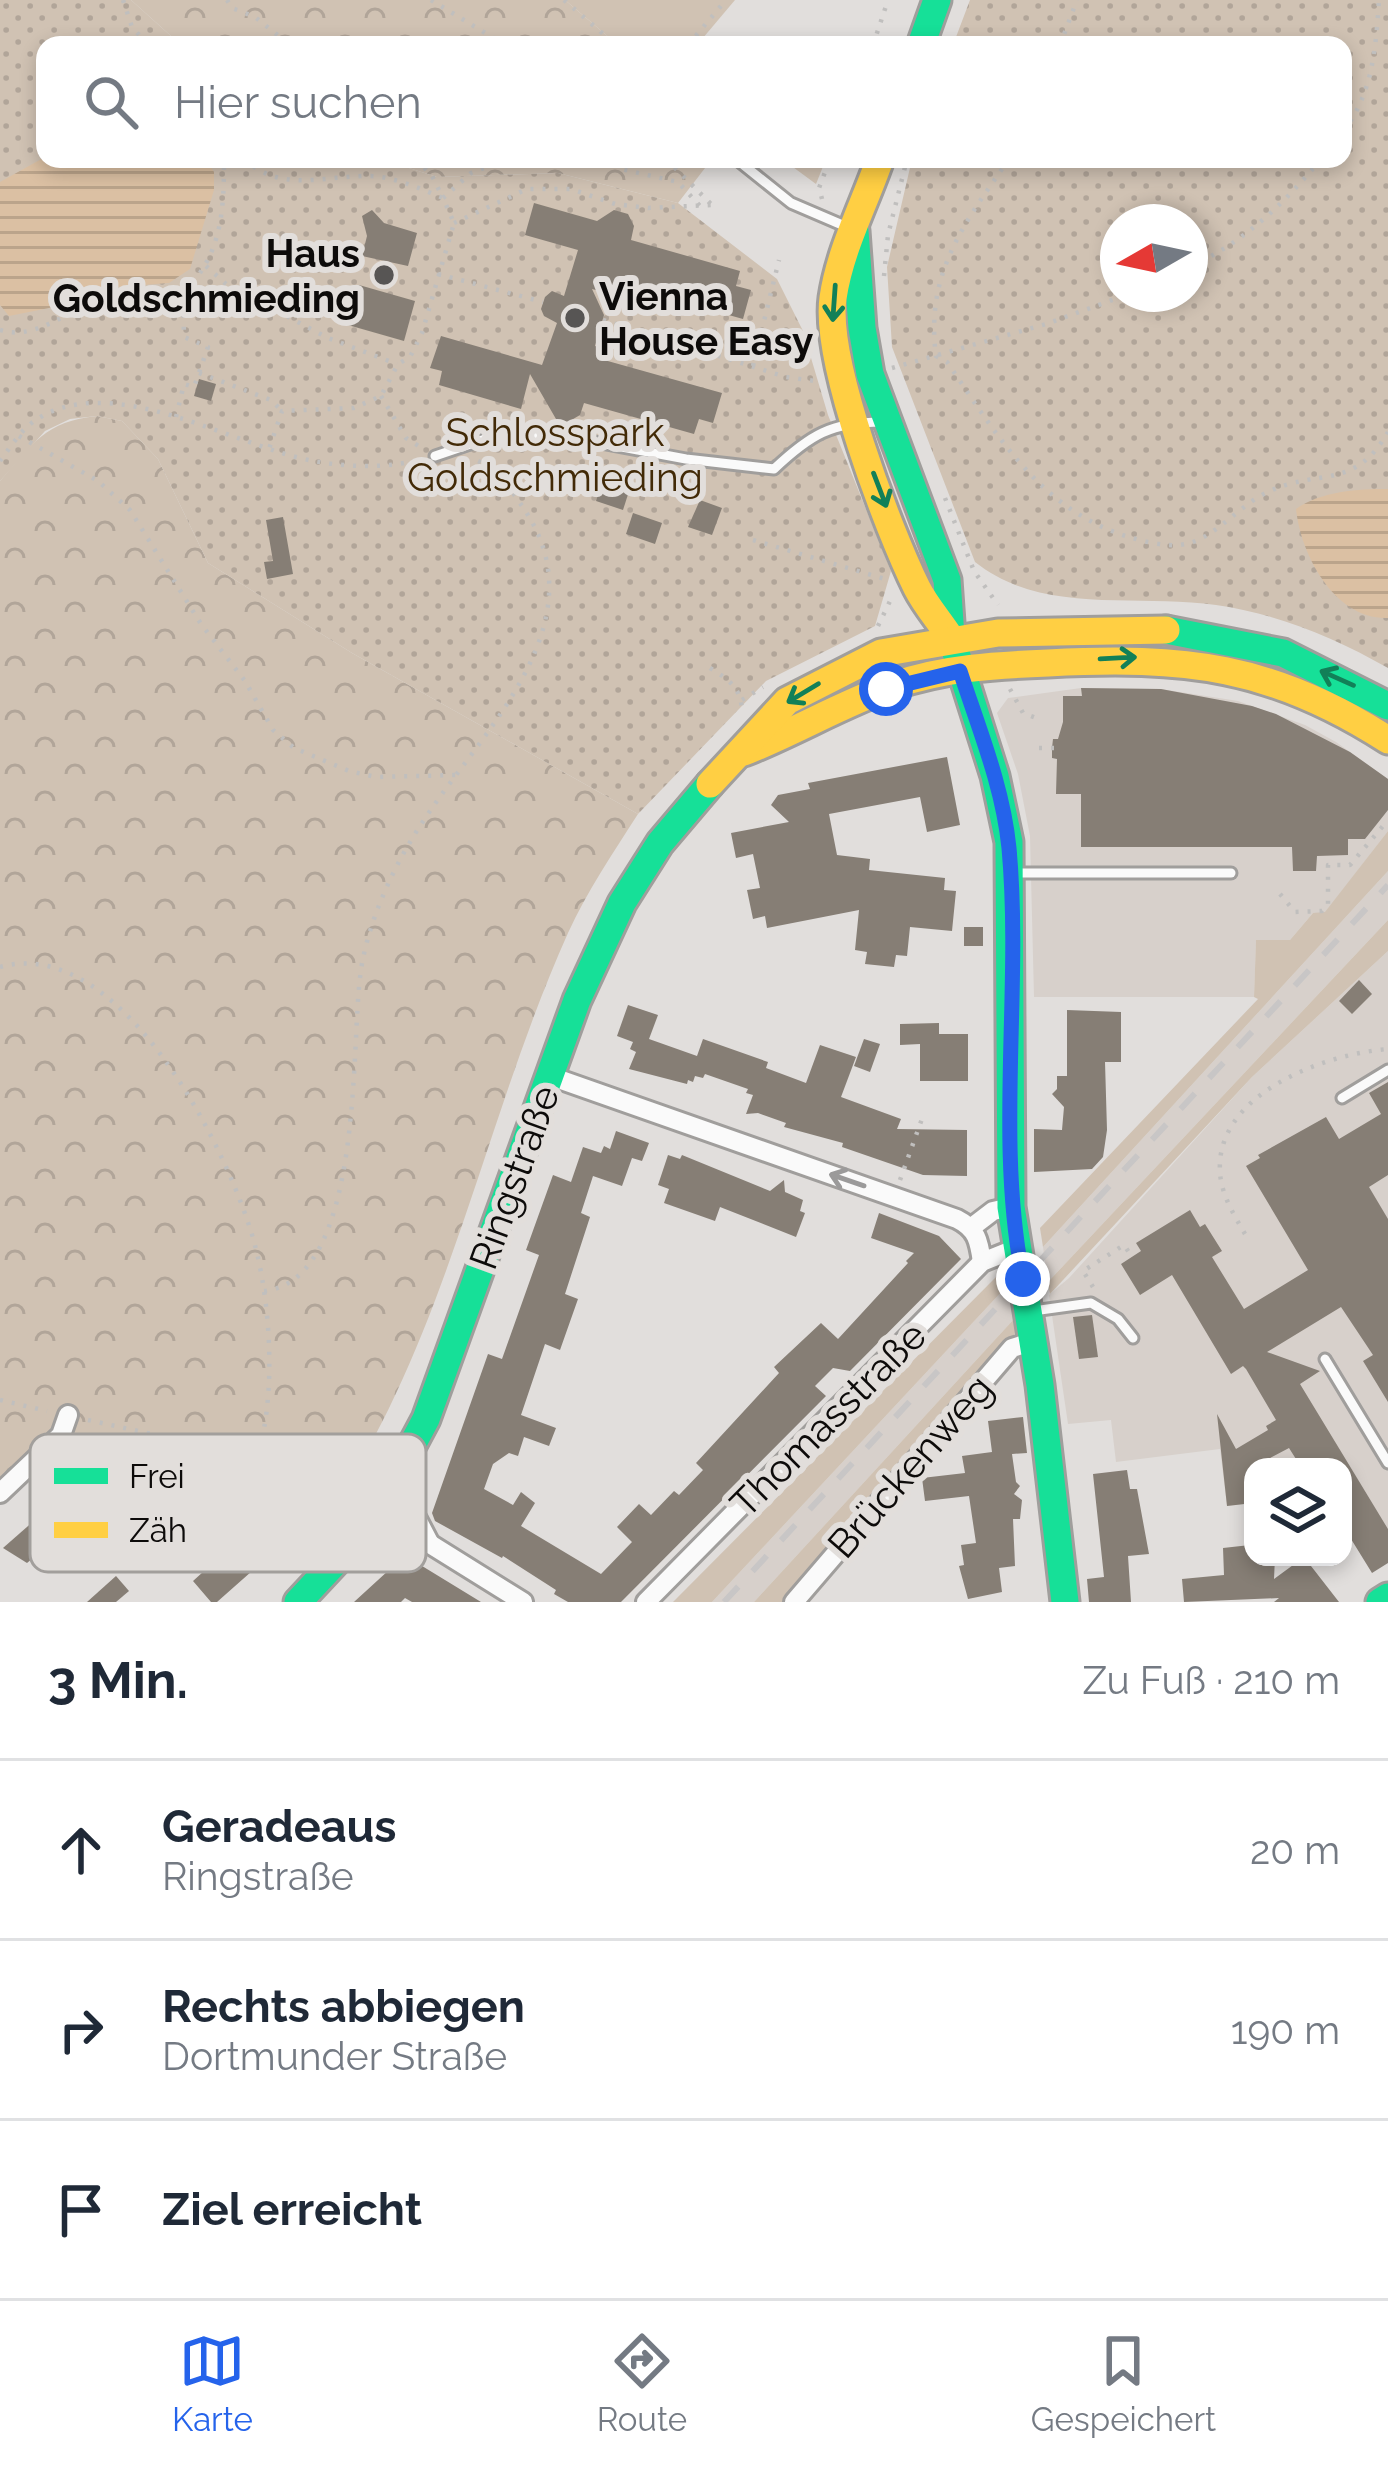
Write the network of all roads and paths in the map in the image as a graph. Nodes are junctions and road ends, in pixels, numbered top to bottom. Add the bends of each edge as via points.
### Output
1 (123, 0) edge
2 (227, 0) edge
3 (431, 0) edge
4 (564, 0) edge
5 (725, 0) edge
6 (888, 0) edge
7 (937, 0) edge
8 (1077, 0) edge
9 (1379, 0) edge
10 (140, 36) edge
11 (279, 36) edge
12 (490, 36) edge
13 (606, 36) edge
14 (695, 36) edge
15 (876, 36) edge
16 (923, 36) edge
17 (1063, 36) edge
18 (1352, 120) edge
19 (223, 168) edge
20 (254, 168) edge
21 (424, 168) edge
22 (484, 168) edge
23 (619, 168) edge
24 (675, 168) edge
25 (747, 168) edge
26 (827, 168) edge
27 (877, 168) edge
28 (905, 168) edge
29 (1003, 168) edge
30 (1313, 168) edge
31 (443, 198) junction
32 (700, 206) junction
33 (826, 219) junction
34 (454, 223) junction
35 (855, 231) junction
36 (1208, 258) edge
37 (779, 260) dead end
38 (204, 268) junction
39 (438, 274) junction
40 (883, 289) dead end
41 (183, 292) junction
42 (543, 302) dead end
43 (1100, 304) edge
44 (603, 320) dead end
45 (0, 330) edge
46 (936, 356) junction
47 (890, 361) dead end
48 (398, 364) junction
49 (753, 367) junction
50 (199, 373) junction
51 (832, 382) dead end
52 (381, 397) junction
53 (283, 411) junction
54 (176, 418) junction
55 (887, 422) junction
56 (850, 430) junction
57 (1388, 432) edge
58 (19, 436) junction
59 (269, 449) junction
60 (435, 456) junction
61 (0, 461) edge
62 (941, 490) dead end
63 (752, 540) dead end
64 (889, 580) dead end
65 (890, 601) dead end
66 (996, 605) dead end
67 (877, 628) dead end
68 (951, 637) junction
69 (710, 668) dead end
70 (960, 671) junction
71 (1007, 689) dead end
72 (1388, 706) edge
73 (742, 716) dead end
74 (1036, 718) dead end
75 (1388, 740) edge
76 (1039, 748) dead end
77 (1056, 748) dead end
78 (736, 755) junction
79 (458, 775) junction
80 (1388, 820) edge
81 (1011, 873) junction
82 (1231, 873) dead end
83 (1280, 894) dead end
84 (0, 967) edge
85 (1388, 1048) edge
86 (1388, 1070) edge
87 (550, 1076) junction
88 (1342, 1098) dead end
89 (923, 1116) dead end
90 (894, 1197) junction
91 (1011, 1207) junction
92 (965, 1223) junction
93 (1245, 1234) dead end
94 (1017, 1248) junction
95 (1130, 1254) dead end
96 (982, 1262) junction
97 (264, 1291) junction
98 (1091, 1303) junction
99 (1028, 1312) junction
100 (1133, 1338) dead end
101 (1034, 1341) junction
102 (1324, 1359) dead end
103 (0, 1400) edge
104 (68, 1415) junction
105 (62, 1434) edge
106 (154, 1434) edge
107 (262, 1434) edge
108 (419, 1434) edge
109 (1388, 1463) edge
110 (30, 1465) edge
111 (0, 1493) edge
112 (426, 1536) edge
113 (426, 1544) edge
114 (430, 1544) junction
115 (326, 1572) edge
116 (1388, 1597) edge
117 (298, 1602) edge
118 (523, 1602) edge
119 (646, 1602) edge
120 (794, 1602) edge
121 (1065, 1602) edge
122 (1380, 1602) edge

1 - 10 path
2 - 11 path
3 - 12 path
4 - 13 path
5 - 14 path
6 - 15 path
7 - 16 main road
8 - 17 path
9 - 18 path via 1376,54
19 - 38 path via 220,230
20 - 31 path via 290,182 373,176
21 - 31 path
22 - 31 path
23 - 32 path via 678,182
24 - 32 path via 712,205
25 - 33 lane
26 - 33 path via 819,188
27 - 35 main road
28 - 40 path
29 - 46 path via 940,276
30 - 36 path via 1264,222
31 - 34 path
32 - 34 path via 648,208 571,189 527,189
33 - 35 lane
34 - 39 path
35 - 55 main road via 862,328
35 -> 56 main road via 832,303
37 - 49 path
38 - 41 path
38 - 48 path via 328,338
39 - 42 path
39 - 48 path via 422,333
41 - 45 path via 95,302 19,334
41 - 50 path via 184,338 208,346
43 - 46 path
44 - 49 path
46 - 47 path via 892,368
46 - 57 path via 1047,492 1075,515 1154,544 1190,543 1270,490 1354,470
48 - 52 path
49 - 51 path
50 - 53 path
50 - 54 path via 194,387 184,385
52 - 53 path via 354,408
52 - 60 path via 406,438
53 - 59 path
54 - 58 path via 143,408 69,406
54 - 59 path
55 - 56 lane
55 - 68 main road via 947,580
56 - 60 lane via 806,439 774,469 563,436 497,435
56 -> 68 main road via 918,591
58 - 61 path
58 - 79 path via 98,481 130,510 273,730 294,748 376,776
59 - 60 path via 357,466
60 - 79 path via 462,453 487,465 540,534 546,566 544,632 530,666
62 - 66 path
63 - 64 path
65 - 67 path
68 - 70 main road
72 -> 68 main road, Ringstraße via 1283,653 1210,635
68 -> 78 main road, Ringstraße via 881,653 833,675 788,701
69 - 73 path via 733,682
70 -> 75 main road, Ringstraße via 1137,657 1207,664 1279,681
70 - 78 main road, Ringstraße via 898,684
70 - 81 main road via 1004,809
71 - 74 path
76 - 77 path
78 - 87 main road, Ringstraße via 622,902
79 - 97 path via 403,853 378,908 360,973 340,1198 304,1268
80 - 83 path via 1350,865 1328,865 1322,910 1295,912
81 - 82 lane
81 - 91 main road
84 - 97 path via 47,964 80,979 158,1052 226,1169
85 - 93 path via 1297,1073 1227,1128 1220,1178
86 - 88 lane
90 -> 87 street
87 - 108 main road, Ringstraße
89 - 90 path
90 - 92 street
91 - 92 street
91 - 94 main road
92 - 96 street
94 - 96 street, Thomasstraße
94 - 99 main road
95 - 98 path via 1124,1245 1083,1270
96 - 119 street, Thomasstraße
97 - 107 path via 271,1388
98 - 99 lane
98 - 100 lane
99 - 101 main road
101 - 120 street, Brückenweg via 1012,1348
101 - 121 main road
102 - 109 lane
103 - 104 path
104 - 105 street
104 - 106 path
110 - 111 street
112 - 114 street
113 - 114 street
114 - 118 street
115 - 117 main road, Ringstraße
116 - 122 main road

